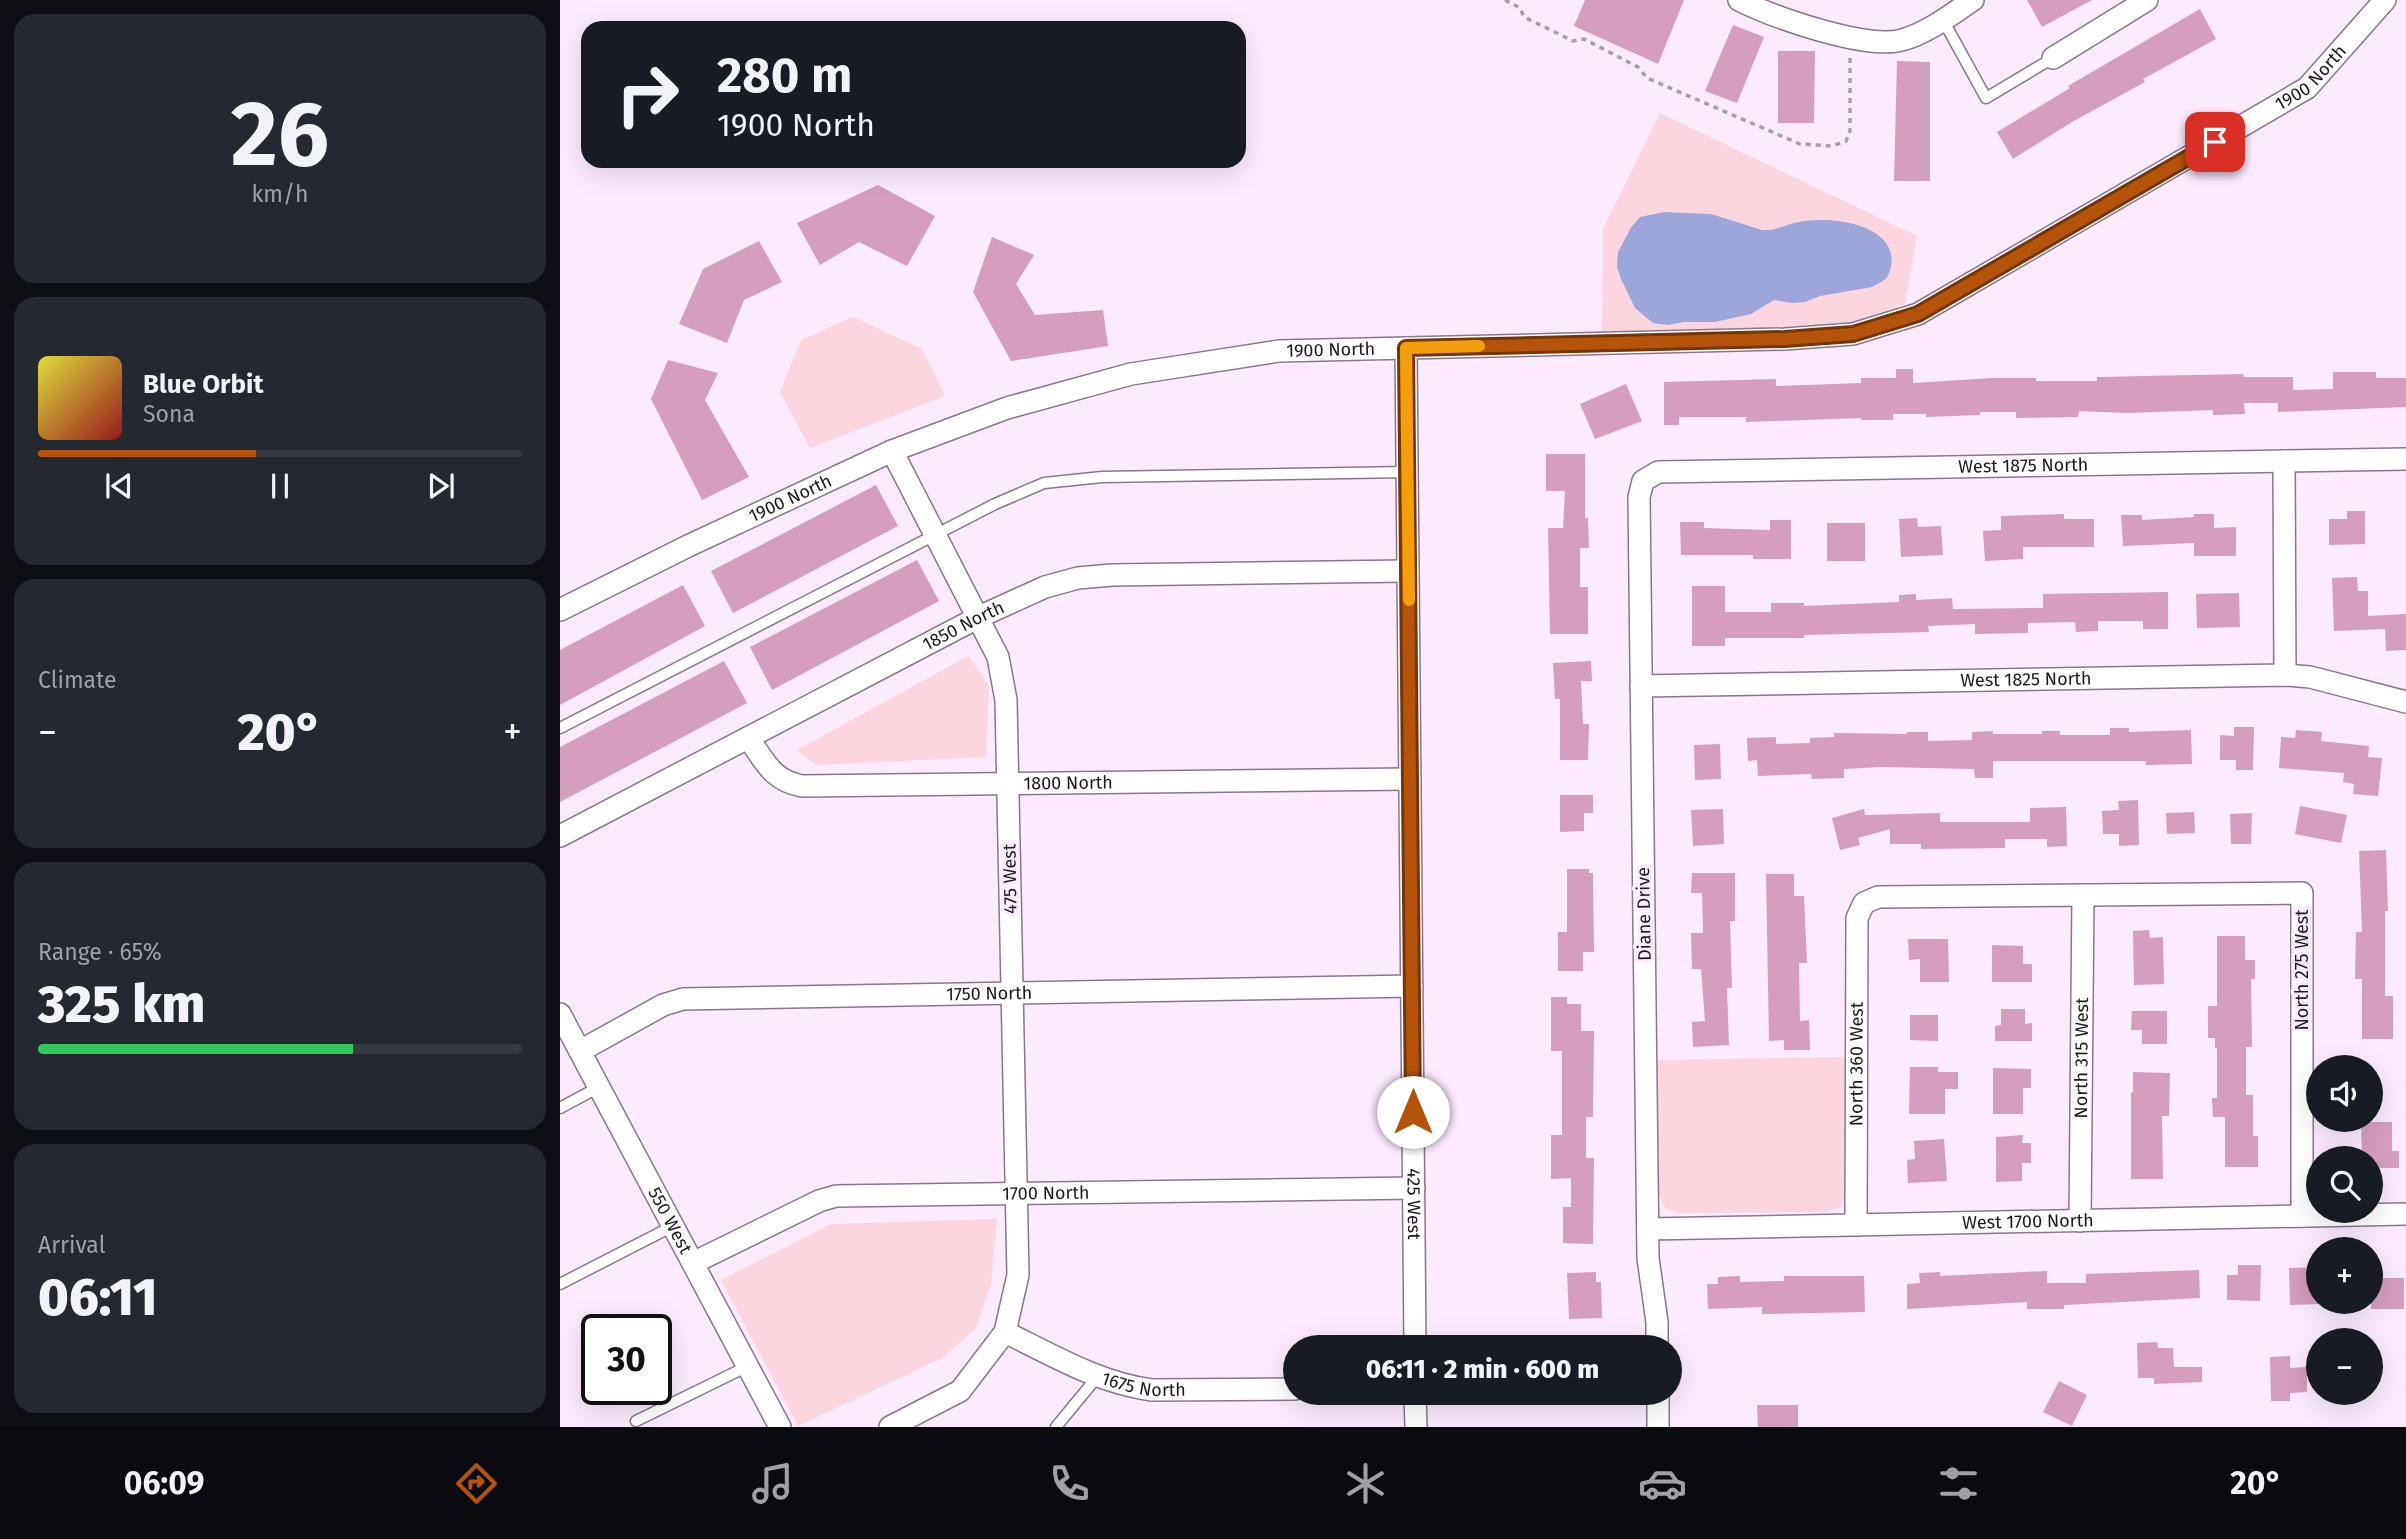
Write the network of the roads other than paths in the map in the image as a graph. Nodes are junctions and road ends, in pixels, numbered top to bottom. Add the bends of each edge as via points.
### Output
1 (1739, 0) edge
2 (1973, 0) edge
3 (2147, 0) edge
4 (2385, 0) edge
5 (1945, 11) edge
6 (2053, 58) joint
7 (1406, 348) junction
8 (892, 451) junction
9 (2406, 459) edge
10 (2284, 461) junction
11 (1408, 472) junction
12 (1643, 481) joint
13 (936, 535) junction
14 (1408, 571) junction
15 (560, 610) edge
16 (979, 617) junction
17 (2285, 676) junction
18 (1641, 686) junction
19 (2406, 702) edge
20 (560, 728) edge
21 (748, 738) junction
22 (1410, 779) junction
23 (1008, 783) junction
24 (560, 836) edge
25 (2083, 895) junction
26 (1412, 986) junction
27 (1012, 993) junction
28 (560, 1014) edge
29 (580, 1051) junction
30 (599, 1087) junction
31 (560, 1108) edge
32 (1414, 1188) junction
33 (1016, 1193) junction
34 (2406, 1214) edge
35 (2302, 1216) junction
36 (2080, 1221) junction
37 (1856, 1225) junction
38 (673, 1226) junction
39 (1648, 1229) junction
40 (693, 1263) junction
41 (560, 1284) edge
42 (1005, 1332) junction
43 (1415, 1335) edge
44 (1657, 1335) edge
45 (748, 1366) junction
46 (1098, 1376) junction
47 (1283, 1389) edge
48 (1415, 1405) edge
49 (1658, 1405) edge
50 (636, 1421) dead end
51 (780, 1427) edge
52 (890, 1427) edge
53 (1056, 1427) edge
54 (1416, 1427) edge
55 (1658, 1427) edge

1 - 5 street via 1768,14 1869,41 1900,41 1927,30
2 - 5 street
3 - 6 street
4 - 7 street, 1900 North via 2307,88 1918,314 1853,334 1785,339
5 - 6 lane via 1986,98
7 - 8 street, 1900 North via 1279,351 1152,369 1007,408
7 - 11 street, 425 West
8 - 13 street, 475 West
8 - 15 street, 1900 North
9 - 10 street, West 1875 North
10 - 12 street, West 1875 North via 1658,472
10 - 17 street
11 - 13 lane via 1102,477 1044,483
11 - 14 street, 425 West
12 - 18 street, Diane Drive via 1639,498
13 - 16 street, 475 West
13 - 20 lane
14 - 16 street, 1850 North via 1079,578 1045,587
14 - 22 street, 425 West
16 - 21 street, 1850 North
16 - 23 street, 475 West via 998,657 1002,678
17 - 18 street, West 1825 North
17 - 19 street, West 1825 North via 2310,677
18 - 39 street, Diane Drive
21 - 23 street, 1800 North via 775,775 802,786
21 - 24 street, 1850 North
22 - 23 street, 1800 North
22 - 26 street, 425 West
23 - 27 street, 475 West
25 - 35 street, North 275 West via 2302,893
25 - 36 street, North 315 West
25 - 37 street, North 360 West via 1878,897 1864,903 1857,918
26 - 27 street, 1750 North
26 - 32 street, 425 West
27 - 29 street, 1750 North via 682,999
27 - 33 street, 475 West
28 - 29 street, 550 West
29 - 30 street, 550 West
30 - 31 lane
30 - 38 street, 550 West
32 - 33 street, 1700 North
32 - 43 street, 425 West
33 - 40 street, 1700 North via 836,1196
33 - 42 street, 475 West via 1018,1275
34 - 35 street, West 1700 North
35 - 36 street, West 1700 North
36 - 37 street, West 1700 North
37 - 39 street, West 1700 North
38 - 40 street, 550 West
38 - 41 lane
39 - 44 street, Diane Drive
40 - 45 street, 550 West
42 - 46 street, 1675 North
42 - 52 street via 960,1391
45 - 50 lane
45 - 51 street, 550 West
46 - 47 street, 1675 North via 1152,1391
46 - 53 lane
48 - 54 street
49 - 55 street

